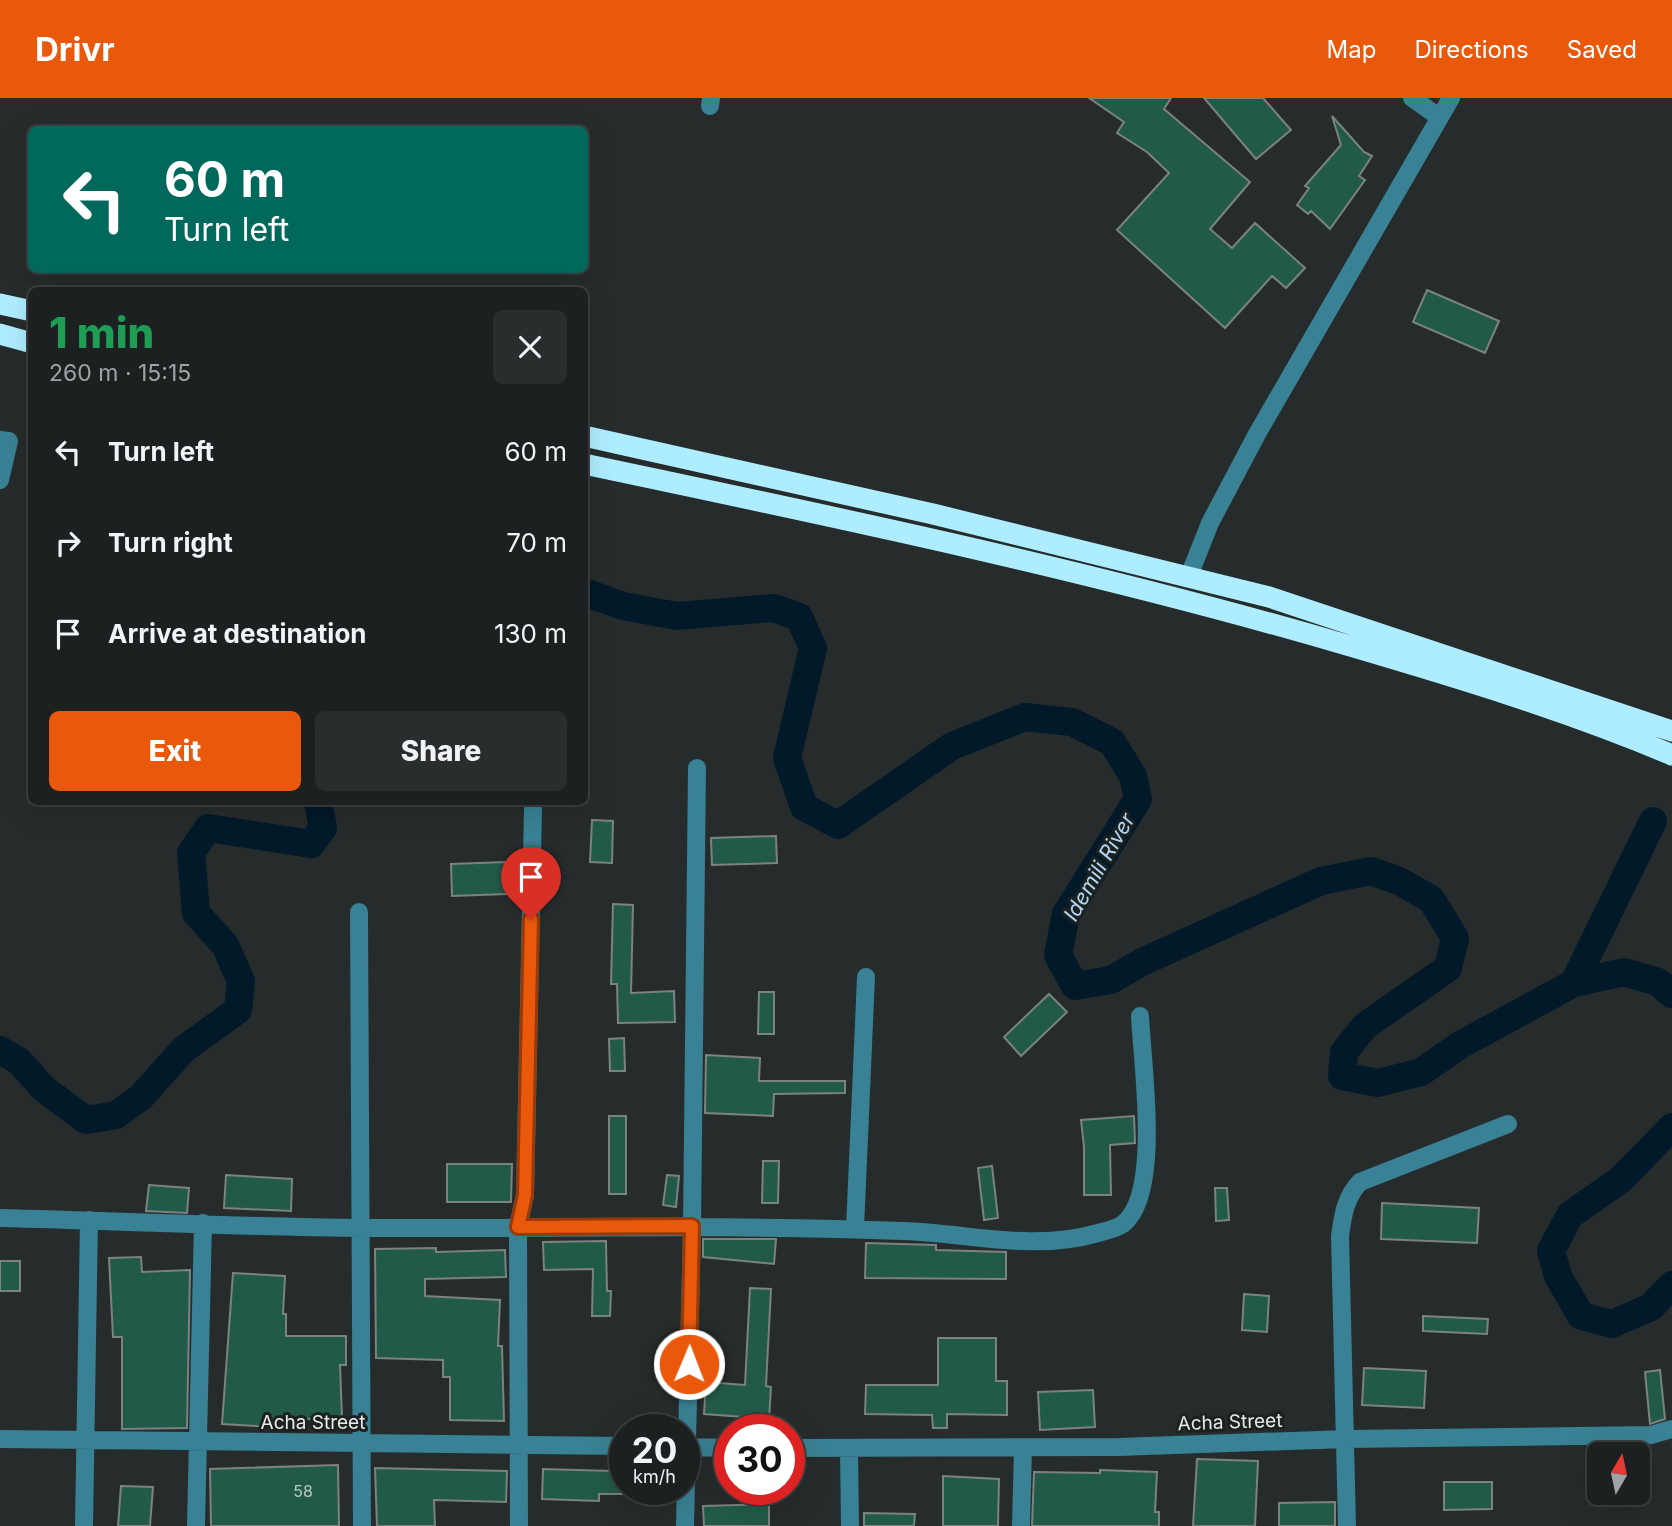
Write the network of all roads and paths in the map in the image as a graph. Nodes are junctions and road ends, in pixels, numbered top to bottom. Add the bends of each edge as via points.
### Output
1 (1412, 98) edge
2 (1451, 98) edge
3 (1439, 117) junction
4 (0, 304) edge
5 (28, 310) edge
6 (0, 334) edge
7 (28, 342) edge
8 (588, 437) edge
9 (0, 440) edge
10 (588, 465) edge
11 (0, 480) edge
12 (1189, 576) junction
13 (1672, 731) edge
14 (1672, 755) edge
15 (697, 768) dead end
16 (533, 809) dead end
17 (359, 912) dead end
18 (866, 977) dead end
19 (1140, 1016) dead end
20 (1508, 1124) dead end
21 (0, 1218) edge
22 (89, 1220) junction
23 (203, 1223) junction
24 (692, 1226) junction
25 (518, 1227) junction
26 (362, 1228) junction
27 (855, 1229) junction
28 (686, 1414) edge
29 (1672, 1429) edge
30 (0, 1439) edge
31 (1346, 1439) junction
32 (86, 1441) junction
33 (198, 1442) junction
34 (362, 1444) junction
35 (518, 1444) junction
36 (609, 1446) edge
37 (805, 1448) edge
38 (1023, 1448) junction
39 (849, 1449) junction
40 (685, 1505) edge
41 (84, 1526) edge
42 (197, 1526) edge
43 (362, 1526) edge
44 (519, 1526) edge
45 (685, 1526) edge
46 (850, 1526) edge
47 (1021, 1526) edge
48 (1347, 1526) edge

1 - 3 street
2 - 3 street
3 - 12 street via 1257,433 1210,523
4 - 5 highway
6 - 7 highway
8 - 12 highway
9 - 11 street via 9,441
10 - 14 highway via 887,528 1271,623 1465,680
12 - 13 highway via 1269,597
15 - 24 street
16 - 25 street via 525,1195
17 - 26 street
18 - 27 street
19 - 27 street via 1147,1151 1137,1209 1121,1226 1066,1240 992,1241 934,1232
20 - 31 street via 1360,1182 1351,1192 1339,1236
21 - 22 street
22 - 23 street
22 - 32 street
23 - 26 street
23 - 33 street
24 - 25 street
24 - 27 street
24 - 28 street
25 - 26 street
25 - 35 street
26 - 34 street
29 - 31 street, Acha Street via 1651,1435
30 - 32 street, Acha Street
31 - 38 street, Acha Street
31 - 48 street
32 - 33 street, Acha Street
32 - 41 street
33 - 34 street, Acha Street
33 - 42 street
34 - 35 street, Acha Street
34 - 43 street
35 - 36 street, Acha Street
35 - 44 street
37 - 39 street, Acha Street
38 - 39 street, Acha Street
38 - 47 street
39 - 46 street
40 - 45 street

